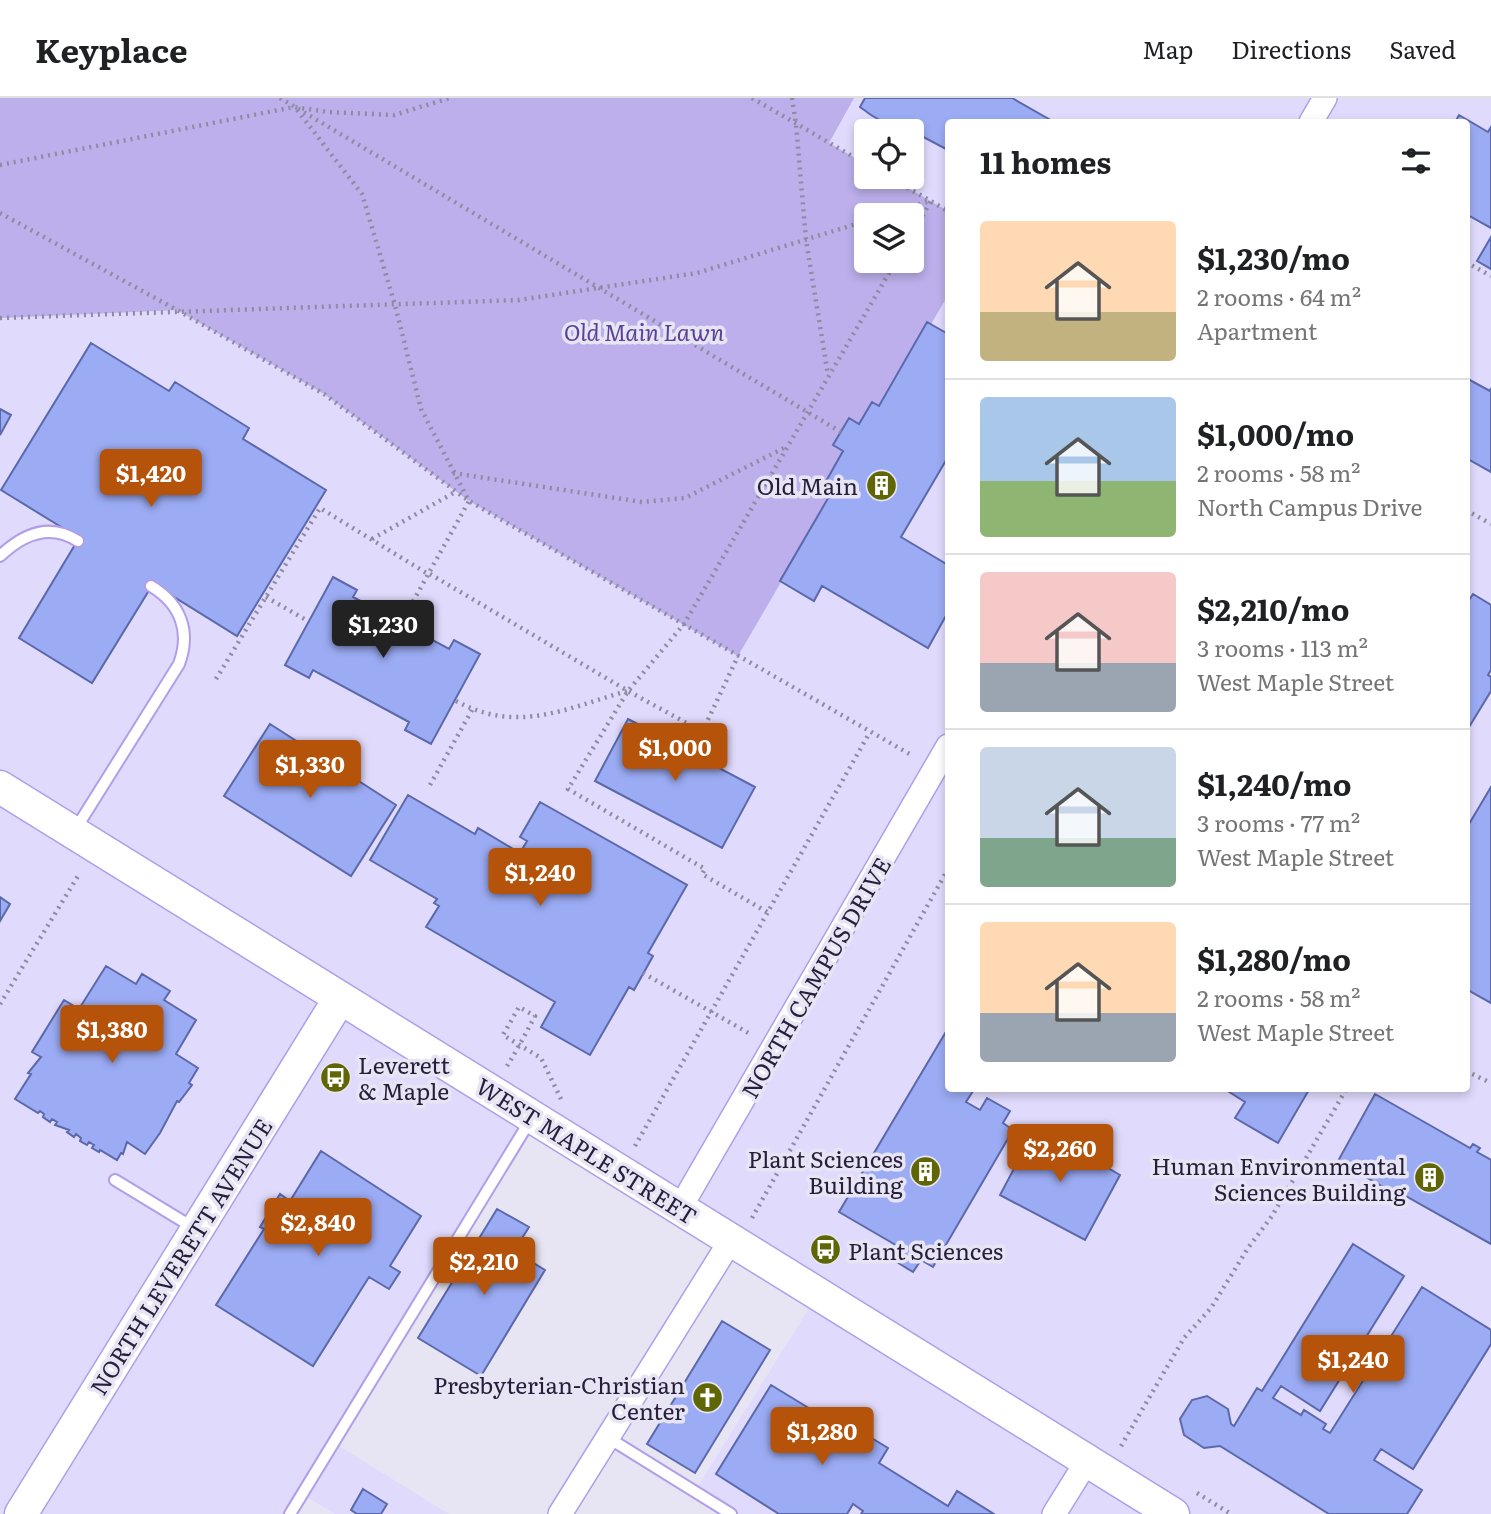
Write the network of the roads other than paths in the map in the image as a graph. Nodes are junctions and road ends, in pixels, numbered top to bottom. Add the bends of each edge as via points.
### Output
1 (1325, 98) edge
2 (1313, 119) edge
3 (78, 541) dead end
4 (0, 556) edge
5 (152, 586) dead end
6 (945, 751) edge
7 (0, 787) edge
8 (73, 832) junction
9 (340, 998) junction
10 (533, 1116) junction
11 (115, 1180) dead end
12 (680, 1208) junction
13 (196, 1229) junction
14 (741, 1229) junction
15 (607, 1437) junction
16 (1087, 1461) junction
17 (20, 1514) edge
18 (290, 1514) edge
19 (560, 1514) edge
20 (732, 1514) edge
21 (1054, 1514) edge
22 (1173, 1514) edge

1 - 2 street
3 - 4 lane via 56,532 39,532 24,537
5 - 8 lane via 182,618 184,650
6 - 12 street, NORTH CAMPUS DRIVE
7 - 8 street, WEST MAPLE STREET
8 - 9 street, WEST MAPLE STREET
9 - 10 street, WEST MAPLE STREET
9 - 13 street, NORTH LEVERETT AVENUE
10 - 12 street, WEST MAPLE STREET
10 - 18 lane
11 - 13 lane
12 - 14 street, WEST MAPLE STREET
13 - 17 street, NORTH LEVERETT AVENUE
14 - 15 street
14 - 16 street, WEST MAPLE STREET
15 - 19 street
15 - 20 lane
16 - 21 street
16 - 22 street, WEST MAPLE STREET

